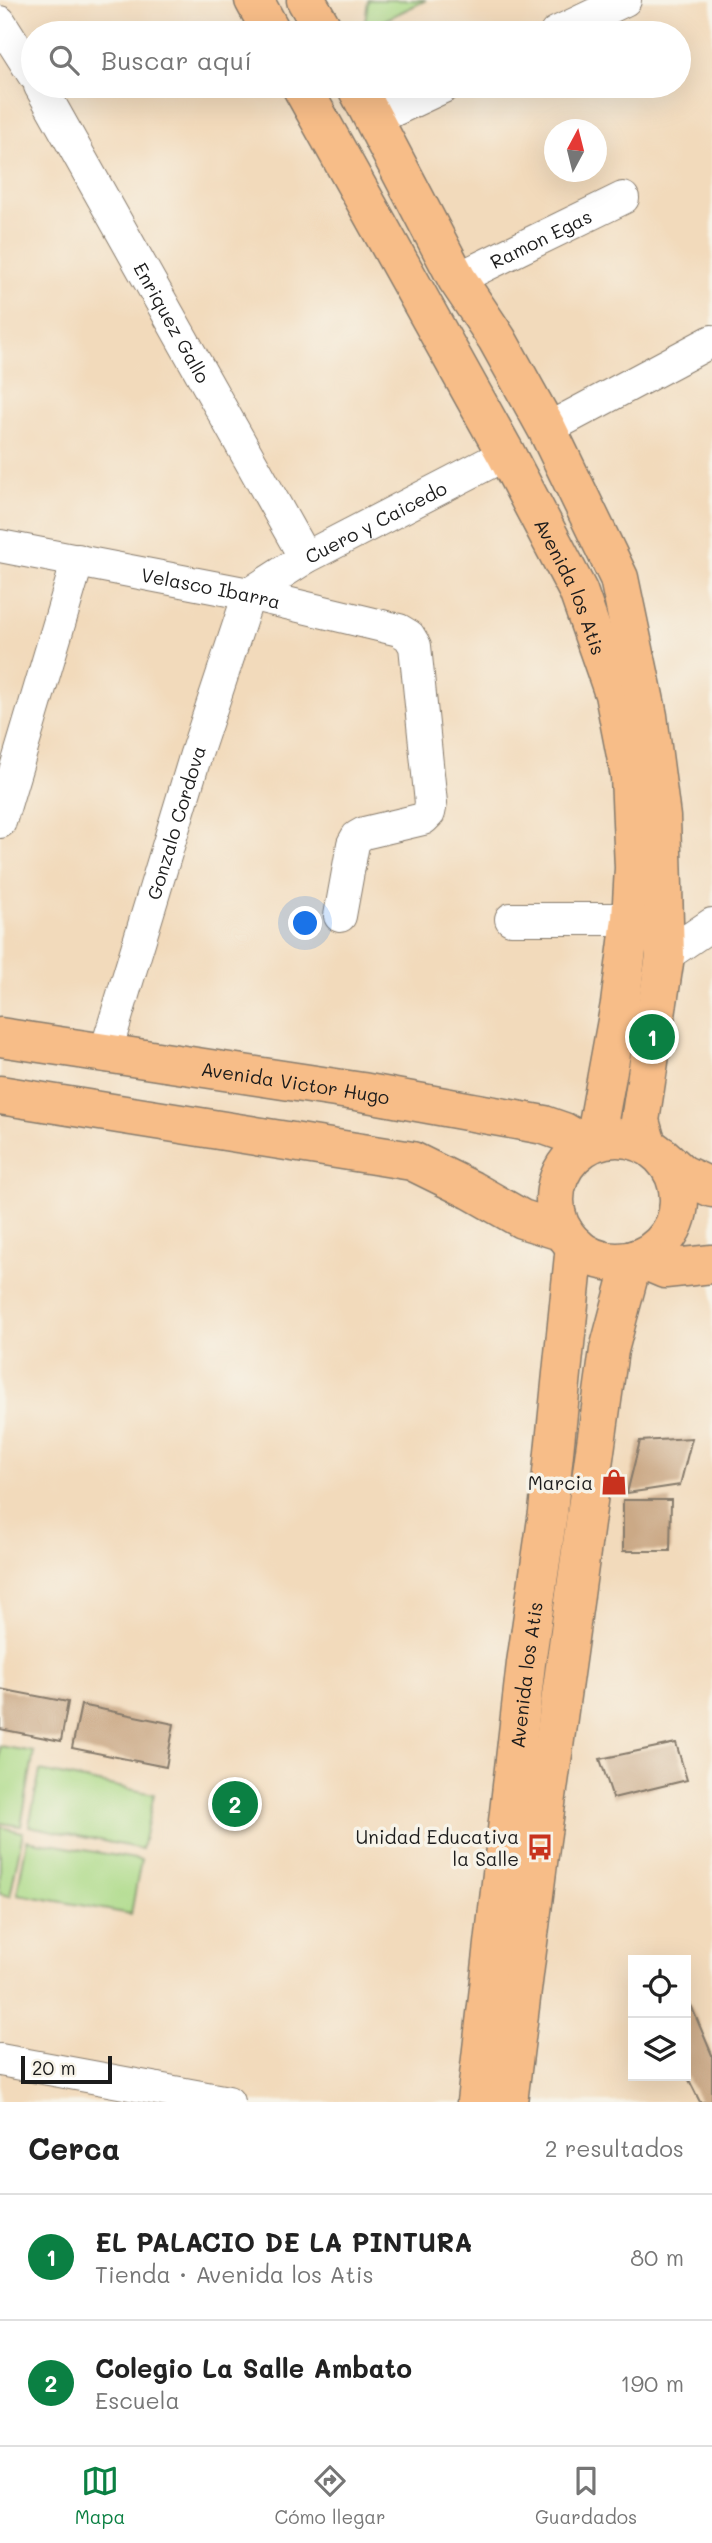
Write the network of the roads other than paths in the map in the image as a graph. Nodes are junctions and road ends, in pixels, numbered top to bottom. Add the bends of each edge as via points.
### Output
1 (254, 0) edge
2 (306, 0) edge
3 (625, 0) edge
4 (265, 21) edge
5 (318, 21) edge
6 (581, 21) edge
7 (0, 22) edge
8 (21, 55) edge
9 (47, 98) edge
10 (308, 98) edge
11 (363, 98) edge
12 (420, 98) edge
13 (375, 119) junction
14 (623, 198) dead end
15 (457, 279) junction
16 (712, 342) edge
17 (547, 429) junction
18 (506, 454) junction
19 (2, 543) edge
20 (305, 558) junction
21 (78, 560) junction
22 (249, 594) junction
23 (0, 822) edge
24 (340, 916) dead end
25 (511, 919) dead end
26 (631, 919) junction
27 (712, 924) edge
28 (665, 956) junction
29 (0, 1037) edge
30 (105, 1055) junction
31 (0, 1095) edge
32 (590, 1143) junction
33 (654, 1150) junction
34 (712, 1188) edge
35 (569, 1239) junction
36 (636, 1259) junction
37 (712, 1264) edge
38 (0, 2060) edge
39 (228, 2102) edge
40 (476, 2102) edge
41 (508, 2102) edge

1 - 4 main road
2 - 5 main road
3 - 6 street
7 - 8 street
9 - 20 street, Enriquez Gallo
10 - 18 main road, Avenida los Atis
11 - 13 main road, Avenida los Atis
12 - 13 street
13 - 15 main road, Avenida los Atis
14 - 15 street, Ramon Egas
15 - 17 main road, Avenida los Atis
16 - 17 street
17 - 28 main road, Avenida los Atis via 619,578 648,716 661,817
18 - 20 street, Cuero y Caicedo
18 - 26 main road, Avenida los Atis via 578,591 614,694 630,776
19 - 21 street, Velasco Ibarra
20 - 22 street, Cuero y Caicedo
21 - 22 street, Velasco Ibarra
21 - 23 street
22 - 24 street, Velasco Ibarra via 398,630 415,646 429,813 423,819 357,837
22 - 30 street, Gonzalo Cordova
25 - 26 street
26 - 32 main road, Avenida los Atis via 612,1059
27 - 28 street
28 - 33 main road, Avenida los Atis via 639,1121
29 - 30 main road, Avenida Victor Hugo
30 - 32 main road, Avenida Victor Hugo via 362,1092 544,1125
31 - 35 main road via 412,1161
32 - 33 main road via 621,1138
32 - 35 main road, Avenida los Atis via 570,1158 555,1194 556,1213
33 - 34 main road via 682,1174
33 - 36 main road, Avenida los Atis via 674,1173 678,1213 657,1248
35 - 36 main road via 592,1256 612,1262
35 - 40 main road, Avenida los Atis via 548,1511
36 - 37 main road via 665,1269
36 - 41 main road, Avenida los Atis via 609,1350
38 - 39 street

